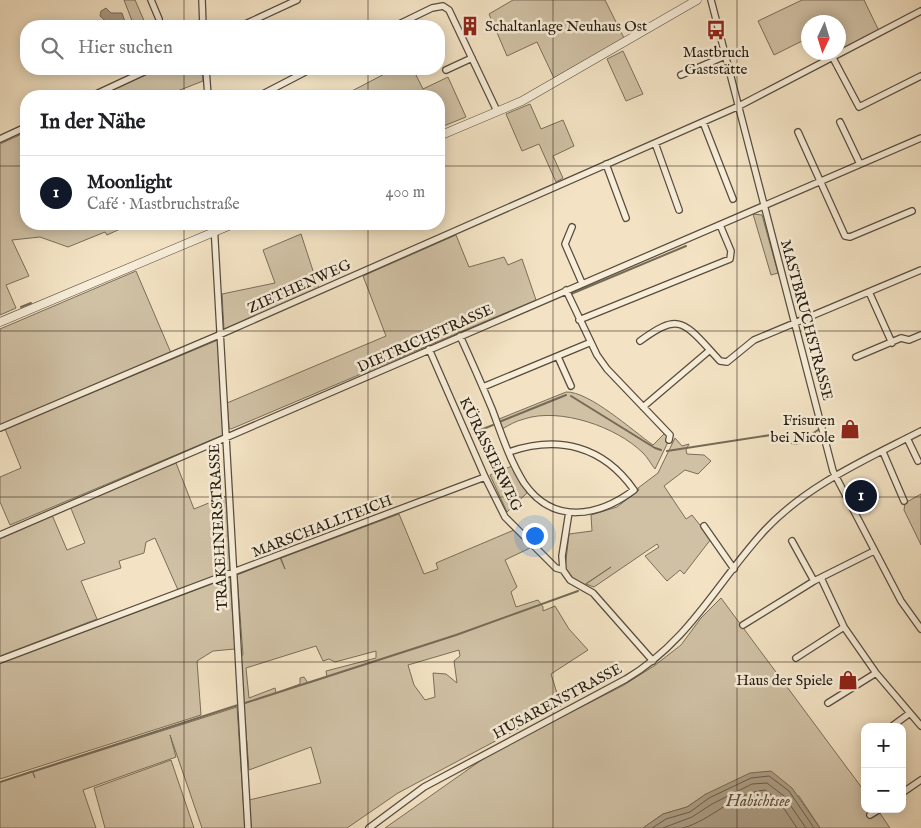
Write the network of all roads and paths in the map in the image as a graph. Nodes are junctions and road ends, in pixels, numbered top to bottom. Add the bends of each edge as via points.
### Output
1 (151, 0) edge
2 (202, 0) edge
3 (297, 0) edge
4 (697, 0) edge
5 (712, 0) edge
6 (443, 3) edge
7 (921, 11) edge
8 (159, 19) dead end
9 (203, 20) edge
10 (254, 20) edge
11 (407, 20) edge
12 (846, 51) edge
13 (726, 56) junction
14 (472, 58) junction
15 (829, 60) edge
16 (834, 60) edge
17 (446, 70) dead end
18 (137, 75) edge
19 (206, 75) edge
20 (299, 75) edge
21 (681, 75) dead end
22 (921, 76) edge
23 (105, 90) edge
24 (208, 90) edge
25 (271, 90) edge
26 (740, 106) junction
27 (497, 111) junction
28 (703, 122) junction
29 (840, 122) dead end
30 (20, 130) edge
31 (798, 132) dead end
32 (445, 133) edge
33 (921, 138) edge
34 (0, 140) edge
35 (655, 143) junction
36 (606, 164) junction
37 (860, 164) junction
38 (821, 182) junction
39 (733, 199) dead end
40 (764, 205) junction
41 (679, 210) dead end
42 (912, 212) dead end
43 (626, 218) dead end
44 (720, 225) junction
45 (572, 227) dead end
46 (209, 230) edge
47 (214, 230) edge
48 (921, 270) edge
49 (582, 283) junction
50 (566, 290) junction
51 (870, 292) junction
52 (580, 320) junction
53 (0, 322) edge
54 (796, 323) junction
55 (219, 335) junction
56 (921, 335) edge
57 (460, 336) junction
58 (640, 341) dead end
59 (590, 343) junction
60 (892, 343) junction
61 (429, 350) junction
62 (710, 350) junction
63 (558, 357) junction
64 (856, 357) dead end
65 (571, 386) dead end
66 (483, 387) junction
67 (643, 407) junction
68 (0, 428) edge
69 (921, 431) edge
70 (907, 438) junction
71 (226, 439) junction
72 (669, 440) dead end
73 (510, 452) junction
74 (882, 452) junction
75 (918, 461) dead end
76 (485, 477) junction
77 (836, 478) junction
78 (904, 501) dead end
79 (569, 512) junction
80 (704, 526) dead end
81 (0, 535) edge
82 (792, 541) dead end
83 (874, 551) junction
84 (734, 569) junction
85 (563, 570) junction
86 (234, 572) junction
87 (821, 578) junction
88 (814, 581) junction
89 (743, 625) dead end
90 (844, 627) junction
91 (921, 629) edge
92 (796, 658) dead end
93 (0, 660) edge
94 (653, 661) junction
95 (876, 673) junction
96 (828, 703) dead end
97 (910, 713) junction
98 (896, 723) edge
99 (921, 726) edge
100 (921, 780) edge
101 (906, 790) edge
102 (874, 813) edge
103 (870, 816) dead end
104 (248, 828) edge
105 (370, 828) edge

1 - 8 street
2 - 9 street
3 - 10 street
4 - 27 street via 522,101
5 - 13 street, MASTBRUCHSTRASSE
6 - 11 street
6 - 14 street
7 - 12 street, ZIETHENWEG
13 - 21 street
13 - 26 street, MASTBRUCHSTRASSE
14 - 17 street
14 - 27 street
15 - 26 street, ZIETHENWEG
16 - 22 street via 859,107
18 - 23 street
19 - 24 street
20 - 25 street
26 - 28 street, ZIETHENWEG
26 - 40 street, MASTBRUCHSTRASSE
27 - 32 street
28 - 35 street, ZIETHENWEG
28 - 39 street
29 - 37 street
30 - 34 street
31 - 38 street
33 - 37 street, DIETRICHSTRASSE
35 - 36 street, ZIETHENWEG
35 - 41 street
36 - 43 street
36 - 55 street, ZIETHENWEG
37 - 38 street, DIETRICHSTRASSE
38 - 40 street, DIETRICHSTRASSE
38 - 42 street via 845,236 850,237
40 - 44 street, DIETRICHSTRASSE
40 - 54 street, MASTBRUCHSTRASSE
44 - 49 street, DIETRICHSTRASSE
44 - 52 street via 731,251 730,259
45 - 49 street via 565,244
46 - 53 street
47 - 55 street, TRAKEHNERSTRASSE
48 - 51 street
49 - 50 street, DIETRICHSTRASSE
50 - 52 street
50 - 57 street, DIETRICHSTRASSE
51 - 54 street
51 - 60 street
52 - 59 street
54 - 62 street via 754,340 726,362 720,361
54 - 77 street, MASTBRUCHSTRASSE
55 - 68 street, ZIETHENWEG
55 - 71 street, TRAKEHNERSTRASSE
56 - 60 street
57 - 61 street, DIETRICHSTRASSE
57 - 66 street
58 - 62 street via 659,327 680,323 692,330
59 - 63 street
59 - 67 street via 607,368
60 - 64 street
61 - 71 street, DIETRICHSTRASSE
61 - 76 street, KÜRASSIERWEG
62 - 67 street
63 - 65 street
63 - 66 street
66 - 73 street
67 - 72 street via 670,435
69 - 70 street, HUSARENSTRASSE
70 - 74 street, HUSARENSTRASSE
70 - 75 street
71 - 81 street, DIETRICHSTRASSE
71 - 86 street, TRAKEHNERSTRASSE
73 - 79 street via 521,477 537,497 550,506
73 - 79 street via 542,444 578,448 603,458 615,467 634,490 596,511
74 - 77 street, HUSARENSTRASSE
74 - 78 street
76 - 85 street, KÜRASSIERWEG via 506,518 556,568
76 - 86 street, MARSCHALLTEICH
77 - 83 street, MASTBRUCHSTRASSE
77 - 84 street, HUSARENSTRASSE via 793,504 766,529
79 - 85 street
80 - 84 street
82 - 88 street
83 - 87 street
83 - 91 street, MASTBRUCHSTRASSE via 901,601
84 - 94 street, HUSARENSTRASSE via 700,614
85 - 94 street, KÜRASSIERWEG via 570,580 593,593
86 - 93 street, MARSCHALLTEICH
86 - 104 street, TRAKEHNERSTRASSE
87 - 88 street
87 - 90 street
88 - 89 street
90 - 92 street
90 - 95 street
94 - 105 street, HUSARENSTRASSE via 629,678 424,787
95 - 96 street
95 - 97 street
97 - 98 street
97 - 99 street
100 - 101 street
102 - 103 street

